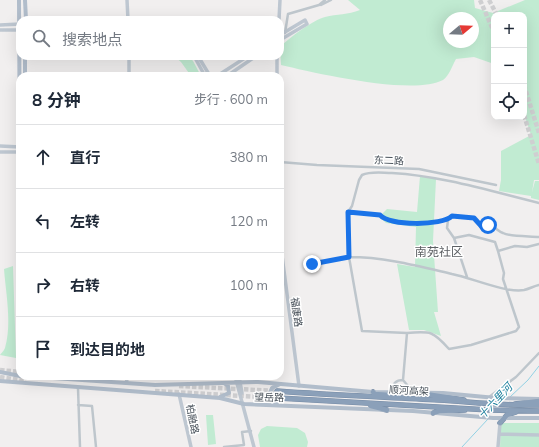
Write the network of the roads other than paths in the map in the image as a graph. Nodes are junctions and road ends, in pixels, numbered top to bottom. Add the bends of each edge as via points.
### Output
1 (19, 0) edge
2 (25, 0) edge
3 (127, 0) edge
4 (280, 0) edge
5 (324, 0) edge
6 (331, 0) edge
7 (319, 5) junction
8 (20, 16) edge
9 (26, 16) edge
10 (128, 16) edge
11 (279, 16) edge
12 (16, 24) edge
13 (0, 25) edge
14 (0, 30) edge
15 (16, 30) edge
16 (285, 32) junction
17 (285, 37) joint
18 (19, 60) edge
19 (25, 60) edge
20 (129, 60) edge
21 (196, 60) edge
22 (200, 60) edge
23 (242, 60) edge
24 (250, 60) edge
25 (277, 60) edge
26 (19, 72) edge
27 (25, 72) edge
28 (129, 72) edge
29 (203, 72) edge
30 (208, 72) edge
31 (223, 72) edge
32 (233, 72) edge
33 (277, 72) edge
34 (0, 146) edge
35 (16, 149) edge
36 (16, 150) edge
37 (0, 152) edge
38 (284, 162) edge
39 (496, 185) dead end
40 (539, 203) edge
41 (348, 212) junction
42 (448, 220) junction
43 (539, 237) edge
44 (454, 238) junction
45 (539, 244) edge
46 (498, 250) junction
47 (349, 257) junction
48 (312, 264) dead end
49 (467, 277) junction
50 (284, 283) edge
51 (539, 285) edge
52 (506, 289) junction
53 (407, 333) junction
54 (539, 353) edge
55 (0, 372) edge
56 (16, 375) edge
57 (21, 380) edge
58 (84, 380) edge
59 (127, 380) edge
60 (404, 380) junction
61 (0, 381) edge
62 (239, 382) junction
63 (21, 383) junction
64 (27, 383) joint
65 (126, 383) junction
66 (224, 383) junction
67 (281, 384) junction
68 (299, 386) junction
69 (78, 388) junction
70 (277, 391) tunnel mouth
71 (392, 391) junction
72 (372, 392) junction
73 (409, 393) junction
74 (180, 394) junction
75 (426, 394) junction
76 (488, 397) junction
77 (220, 398) junction
78 (278, 398) tunnel mouth
79 (397, 398) junction
80 (539, 400) edge
81 (469, 402) junction
82 (362, 403) junction
83 (244, 404) junction
84 (78, 405) junction
85 (277, 405) junction
86 (513, 405) junction
87 (537, 405) edge
88 (472, 409) junction
89 (387, 410) junction
90 (522, 411) junction
91 (539, 411) edge
92 (434, 413) junction
93 (539, 418) edge
94 (501, 421) junction
95 (251, 431) junction
96 (499, 434) junction
97 (539, 434) edge
98 (230, 446) edge
99 (80, 447) edge
100 (96, 447) edge
101 (190, 447) edge
102 (224, 447) edge
103 (254, 447) edge
104 (498, 447) edge

1 - 8 main road
2 - 9 main road
3 - 10 street
4 - 11 street
5 - 7 street
6 - 7 street
7 - 16 street via 288,14
12 - 13 street
14 - 15 street
16 - 17 street
16 - 17 street via 305,20 307,24
18 - 26 main road
19 - 27 main road
20 - 28 street
21 - 29 street
22 - 30 street
23 - 31 street
24 - 32 street
25 - 33 street
34 - 35 street
36 - 37 street
38 - 39 street, 东二路 via 419,169
40 - 41 street via 434,177 373,172 362,175
41 - 42 street via 380,215 384,220 396,222
41 - 47 street
42 - 43 street via 452,216 474,218 483,228 488,225 494,226 502,233
42 - 44 street via 447,228
44 - 46 street via 468,235 495,242
44 - 49 street
45 - 46 street
46 - 52 street
47 - 48 street
47 - 49 street via 375,257 400,261
47 - 53 street via 362,331
49 - 52 street
50 - 68 street, 福康路
51 - 52 street via 523,290
52 - 53 street via 519,327 516,331 449,349 437,335 425,332
53 - 60 street
54 - 76 street via 516,377
55 - 56 main road
57 - 63 main road
58 - 65 main road, 望岳路
59 - 65 street
60 - 71 street via 394,384
60 - 73 street
61 - 63 main road, 望岳路
62 - 66 main road, 望岳路
62 - 67 main road, 望岳路
62 - 83 street
63 - 64 main road, 望岳路
64 - 69 main road, 望岳路
65 - 66 main road, 望岳路
66 - 77 main road via 228,386 229,393
67 - 68 main road, 望岳路
67 - 85 main road via 272,388 269,395
68 - 72 main road, 望岳路
69 - 74 main road, 望岳路
69 - 84 street
70 - 79 highway, 顺河高架
71 - 72 main road, 望岳路
71 - 73 main road, 望岳路
72 - 79 highway
73 - 75 main road, 望岳路
74 - 77 main road, 望岳路
74 - 101 street, 柏融路
75 - 76 main road, 望岳路
75 - 81 highway
76 - 80 main road, 望岳路
77 - 83 main road, 望岳路
78 - 82 highway, 顺河高架
79 - 81 highway, 顺河高架
80 - 86 highway
81 - 86 highway, 顺河高架
82 - 88 highway, 顺河高架
82 - 89 highway via 365,406
83 - 85 main road, 望岳路
83 - 95 street
84 - 99 street
84 - 100 street via 92,406
85 - 89 main road, 望岳路
86 - 87 highway, 顺河高架
88 - 90 highway, 顺河高架
88 - 92 highway
89 - 92 main road, 望岳路
90 - 91 highway, 顺河高架
90 - 94 highway via 507,415
92 - 94 main road, 望岳路 via 493,418
93 - 94 main road, 望岳路 via 510,418
94 - 96 street
95 - 98 street via 242,432 244,445
95 - 103 street
96 - 97 street
96 - 104 street
98 - 102 street

